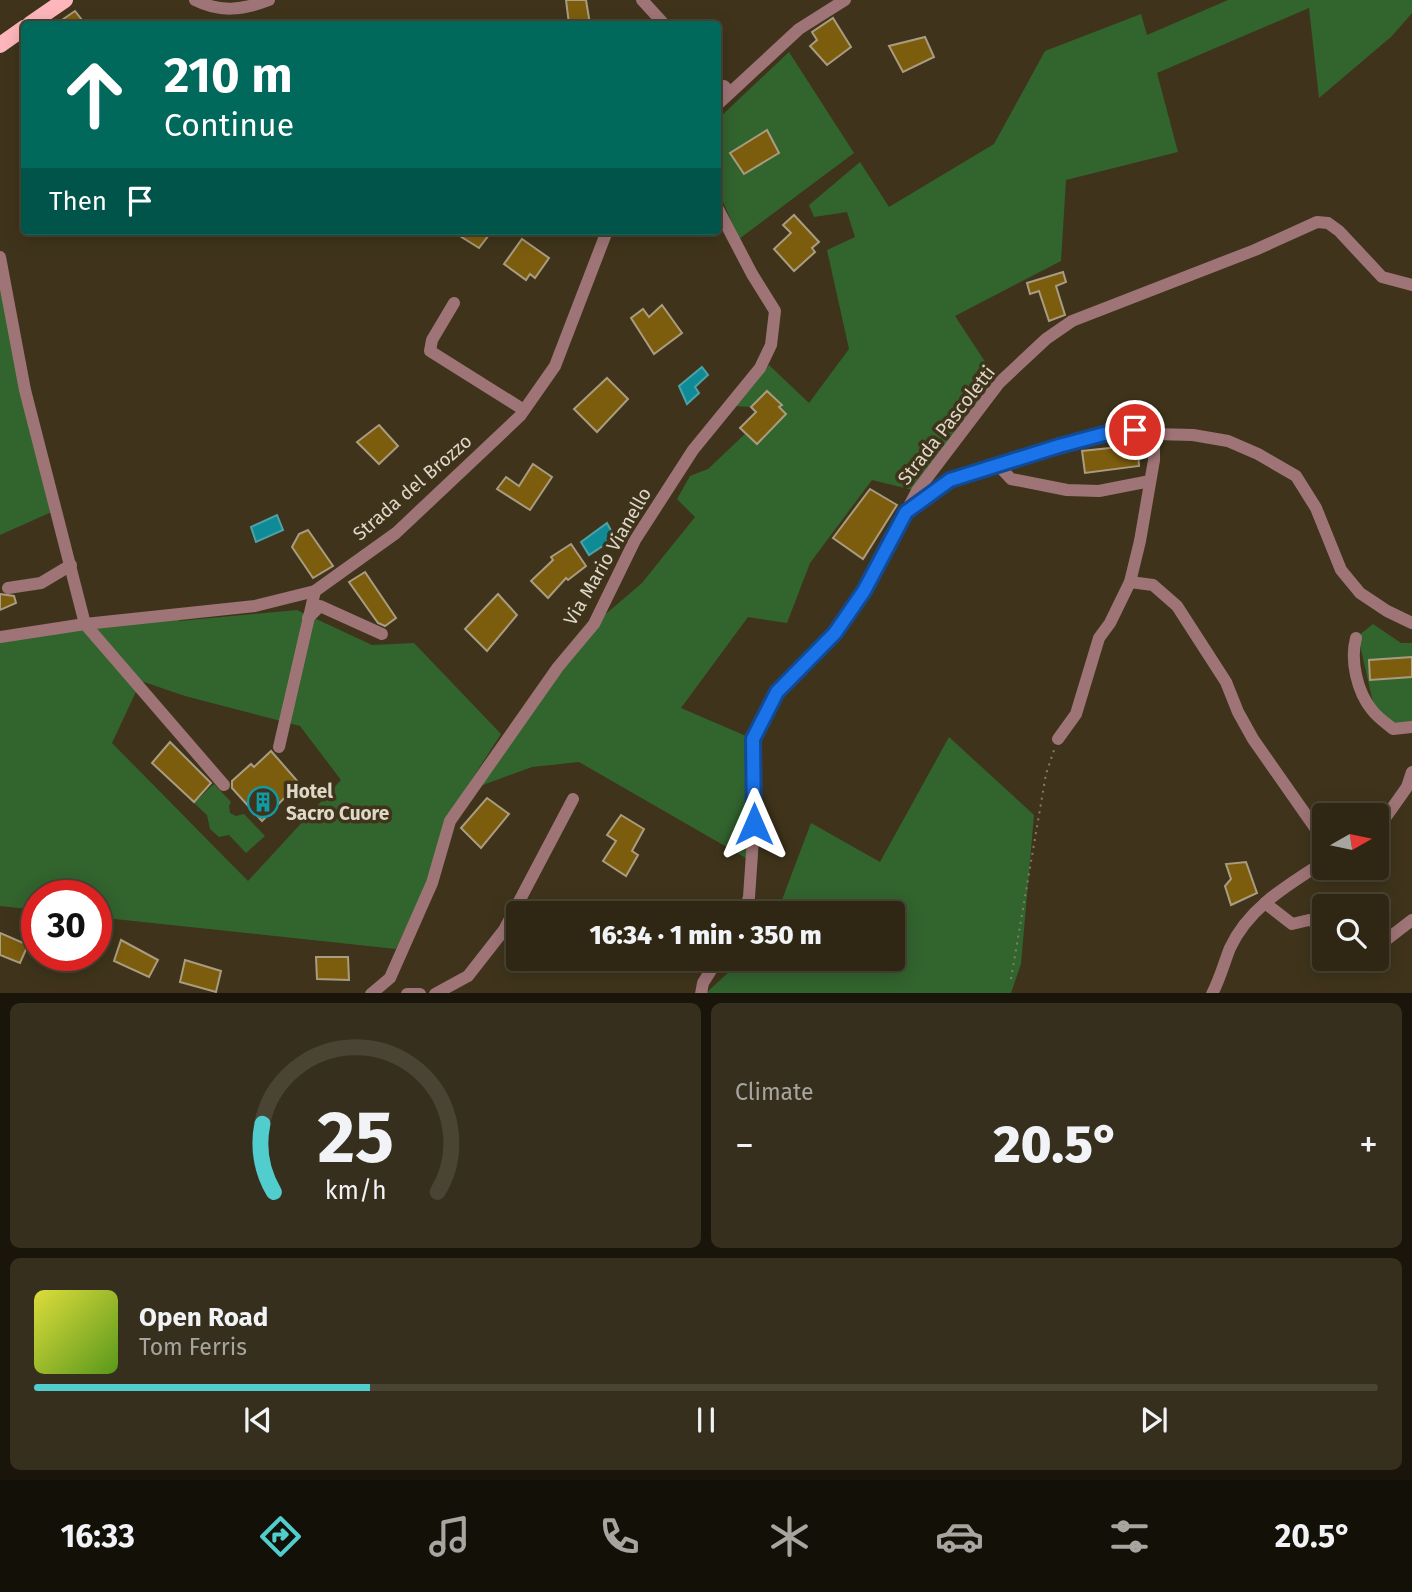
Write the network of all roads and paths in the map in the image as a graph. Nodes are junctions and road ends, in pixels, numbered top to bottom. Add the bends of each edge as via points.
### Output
1 (65, 0) edge
2 (195, 0) edge
3 (269, 0) edge
4 (642, 0) edge
5 (845, 0) edge
6 (34, 21) edge
7 (661, 21) edge
8 (21, 30) edge
9 (0, 45) edge
10 (722, 88) edge
11 (721, 215) edge
12 (605, 235) edge
13 (0, 257) edge
14 (1412, 285) edge
15 (3, 286) edge
16 (454, 303) dead end
17 (524, 410) junction
18 (1154, 434) junction
19 (998, 465) junction
20 (1150, 481) junction
21 (906, 512) junction
22 (71, 565) junction
23 (1129, 582) junction
24 (8, 588) dead end
25 (315, 591) junction
26 (308, 618) junction
27 (1412, 623) edge
28 (85, 624) junction
29 (382, 634) dead end
30 (0, 637) edge
31 (1356, 638) dead end
32 (1412, 727) edge
33 (1058, 739) joint
34 (279, 747) dead end
35 (1412, 772) edge
36 (224, 785) dead end
37 (573, 799) dead end
38 (1390, 810) edge
39 (1312, 823) edge
40 (1312, 870) edge
41 (748, 901) edge
42 (1265, 903) junction
43 (1412, 920) edge
44 (1312, 921) edge
45 (1389, 938) edge
46 (710, 971) edge
47 (1011, 979) dead end
48 (371, 993) edge
49 (407, 993) edge
50 (420, 993) edge
51 (435, 993) edge
52 (701, 993) edge
53 (1212, 993) edge

1 - 6 main road
2 - 3 street via 216,9
4 - 7 street
5 - 10 street
8 - 9 main road
11 - 48 street, Via Mario Vianello via 775,311 771,345 760,368 693,450 635,540 594,624 558,667 450,821 432,883 390,978
12 - 17 street, Strada del Brozzo via 555,366
13 - 15 street
14 - 21 street, Strada Pascoletti via 1382,277 1339,231 1317,222 1072,321 999,383
15 - 22 street
16 - 17 street via 430,351
17 - 25 street, Strada del Brozzo via 396,533
18 - 19 street via 1135,430 1104,434
18 - 20 street
18 - 27 street via 1228,441 1296,476 1316,508 1341,570 1360,593
19 - 20 street via 1011,479 1067,490 1099,491
19 - 21 street via 950,480
20 - 23 street
21 - 41 street, Strada Pascoletti via 864,591 835,633 777,692 753,739 754,824
22 - 24 street via 41,583
22 - 28 street
23 - 33 street via 1099,638 1076,714
23 - 39 street via 1153,585 1177,606 1226,682 1253,738
25 - 26 street
25 - 28 street, Strada del Brozzo via 255,606
26 - 29 street via 320,606
26 - 34 street
28 - 30 street, Strada del Brozzo
28 - 36 street
31 - 32 street via 1354,661 1369,707 1393,729
33 - 47 path via 1046,774
35 - 38 street
37 - 51 street via 504,930 468,976
40 - 42 street
42 - 44 street via 1292,923
42 - 53 street via 1231,947
43 - 45 street
46 - 52 street
49 - 50 street

